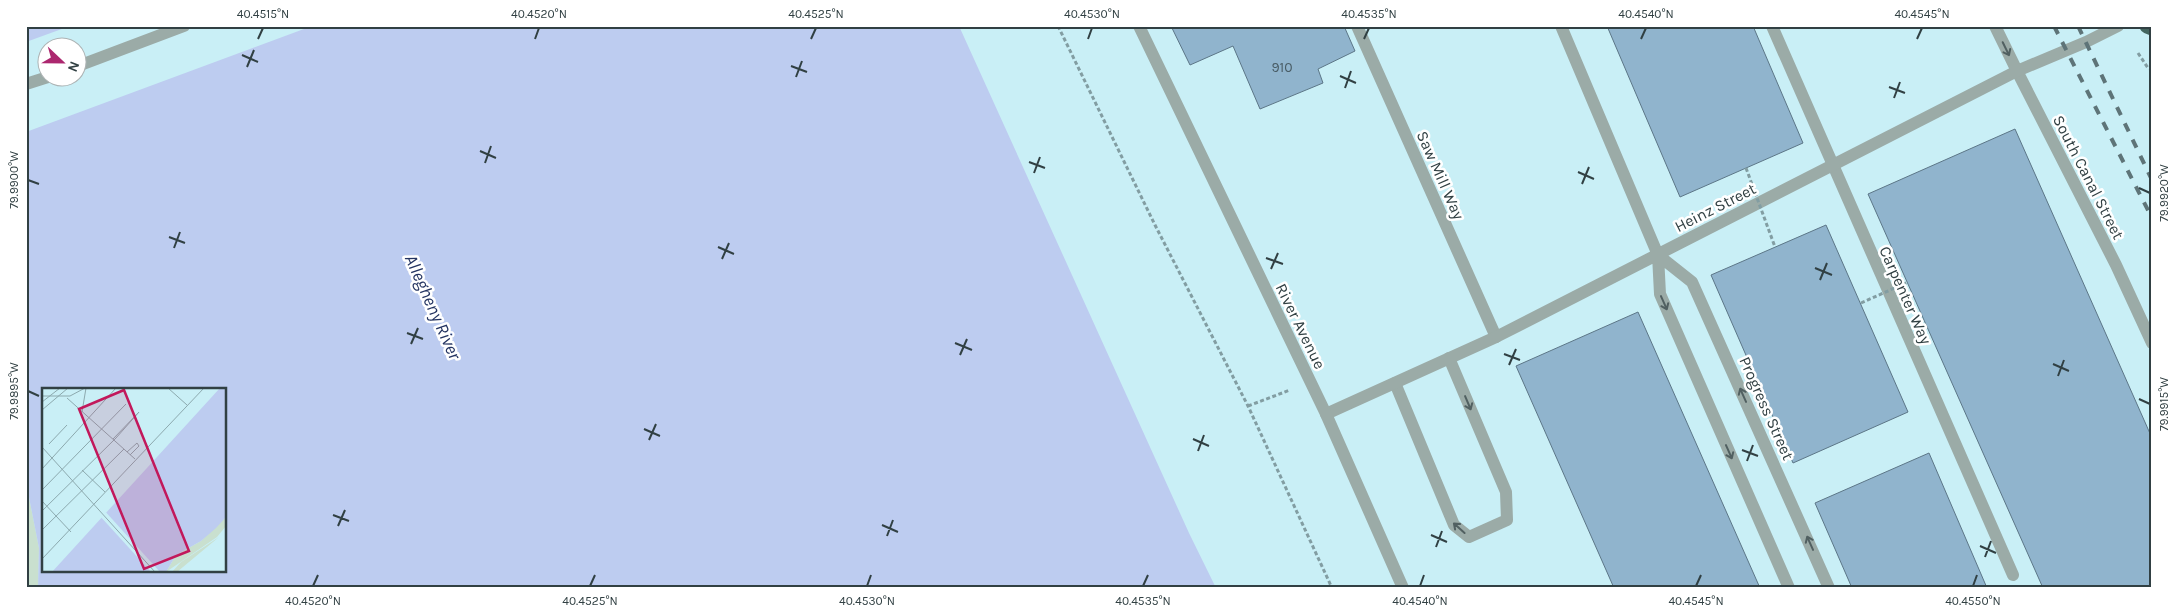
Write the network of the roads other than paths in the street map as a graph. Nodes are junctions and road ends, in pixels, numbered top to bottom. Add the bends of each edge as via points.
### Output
1 (184, 26) edge
2 (1139, 26) edge
3 (1357, 26) edge
4 (1561, 26) edge
5 (1772, 26) edge
6 (1996, 26) edge
7 (2118, 26) edge
8 (2147, 26) edge
9 (2152, 28) edge
10 (88, 62) edge
11 (2017, 71) junction
12 (38, 80) edge
13 (26, 84) edge
14 (1832, 165) junction
15 (1658, 255) junction
16 (1496, 336) junction
17 (2152, 343) edge
18 (1449, 358) junction
19 (1395, 383) junction
20 (1326, 414) junction
21 (2013, 575) dead end
22 (1403, 588) edge
23 (1789, 588) edge
24 (1830, 588) edge

1 - 10 street
2 - 20 street, River Avenue
3 - 16 street, Saw Mill Way
4 - 15 street, Progress Street
5 - 14 street, Carpenter Way
6 -> 11 street, South Canal Street
7 - 11 street, Heinz Street
8 - 9 highway
11 - 14 street, Heinz Street
11 - 17 street, South Canal Street
12 - 13 street
14 - 15 street, Heinz Street
14 - 21 street, Carpenter Way
15 - 16 street, Heinz Street
15 -> 23 street, Progress Street via 1660,294
24 -> 15 street, Progress Street via 1692,282
16 - 18 street, Heinz Street
18 - 19 street, Heinz Street
18 -> 19 street via 1506,492 1507,520 1469,537 1454,525
19 - 20 street, Heinz Street
20 - 22 street, River Avenue

